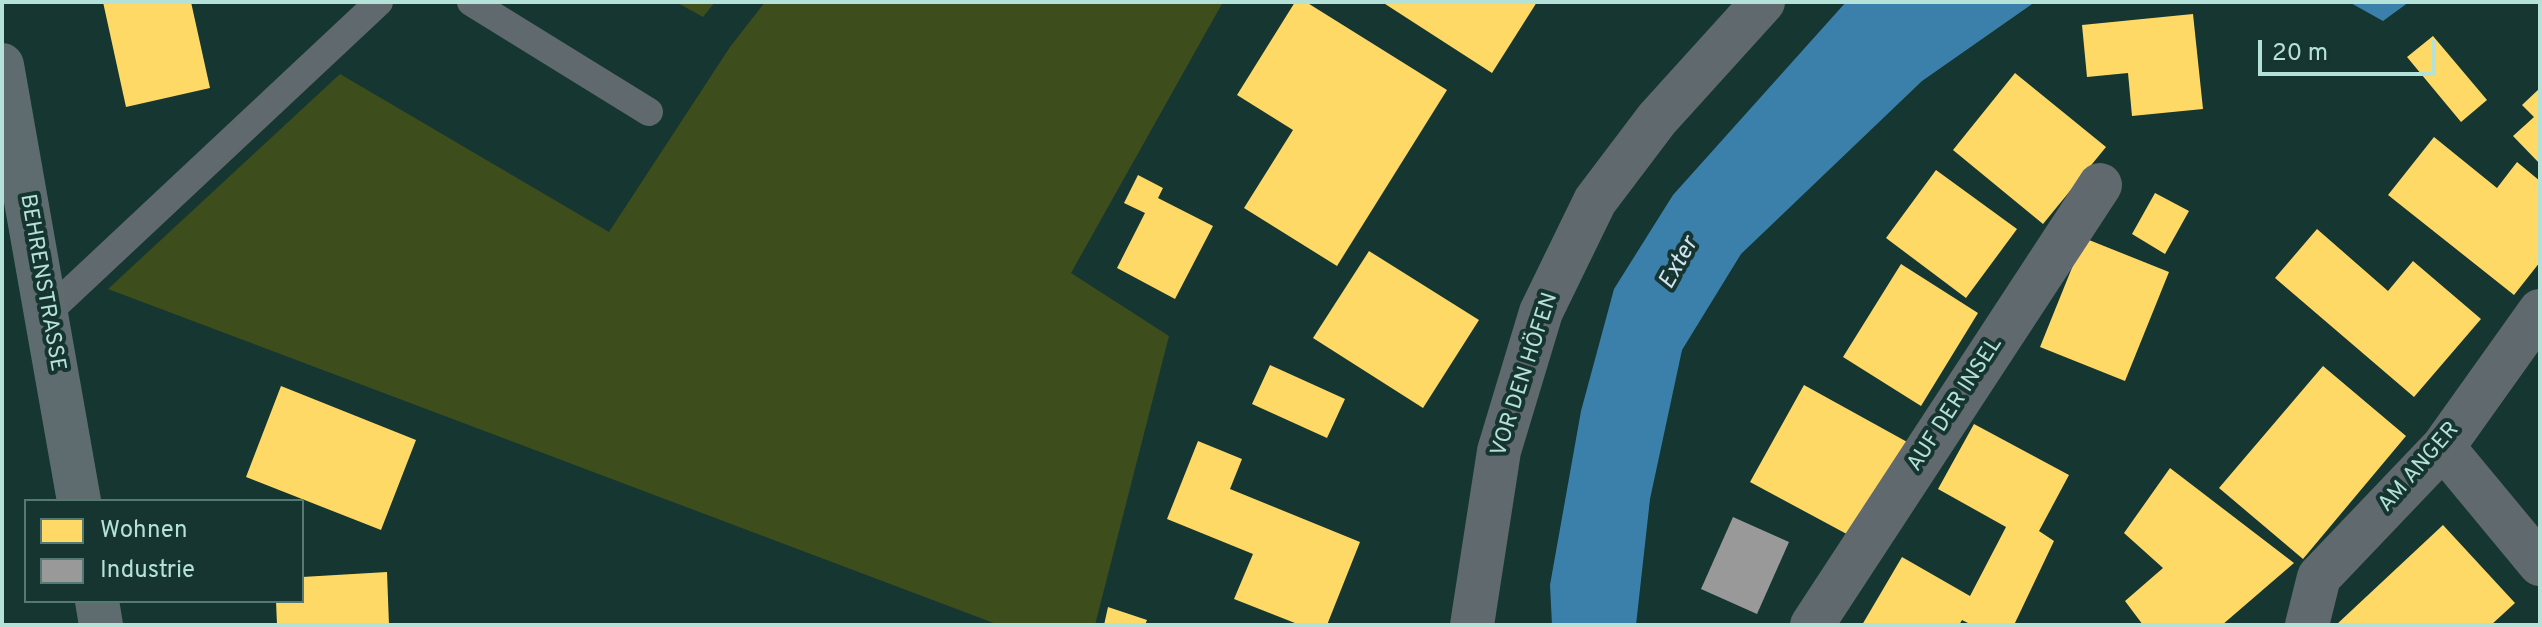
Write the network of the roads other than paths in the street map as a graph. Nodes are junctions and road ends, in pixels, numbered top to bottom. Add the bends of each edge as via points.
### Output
1 (379, 2) edge
2 (471, 2) edge
3 (1763, 2) edge
4 (2, 65) edge
5 (649, 112) dead end
6 (2100, 185) dead end
7 (2540, 311) edge
8 (46, 314) junction
9 (2443, 447) junction
10 (79, 499) edge
11 (2540, 564) edge
12 (97, 603) edge
13 (101, 625) edge
14 (1472, 625) edge
15 (1812, 625) edge
16 (2307, 625) edge

1 - 8 lane
2 - 5 lane
3 - 14 street, VOR DEN HÖFEN via 1657,119 1595,201 1541,312 1499,451
4 - 8 main road, BEHRENSTRASSE
6 - 15 street, AUF DER INSEL
7 - 9 street, AM ANGER
8 - 10 main road, BEHRENSTRASSE
9 - 11 street
9 - 16 street, AM ANGER via 2319,577
12 - 13 main road

